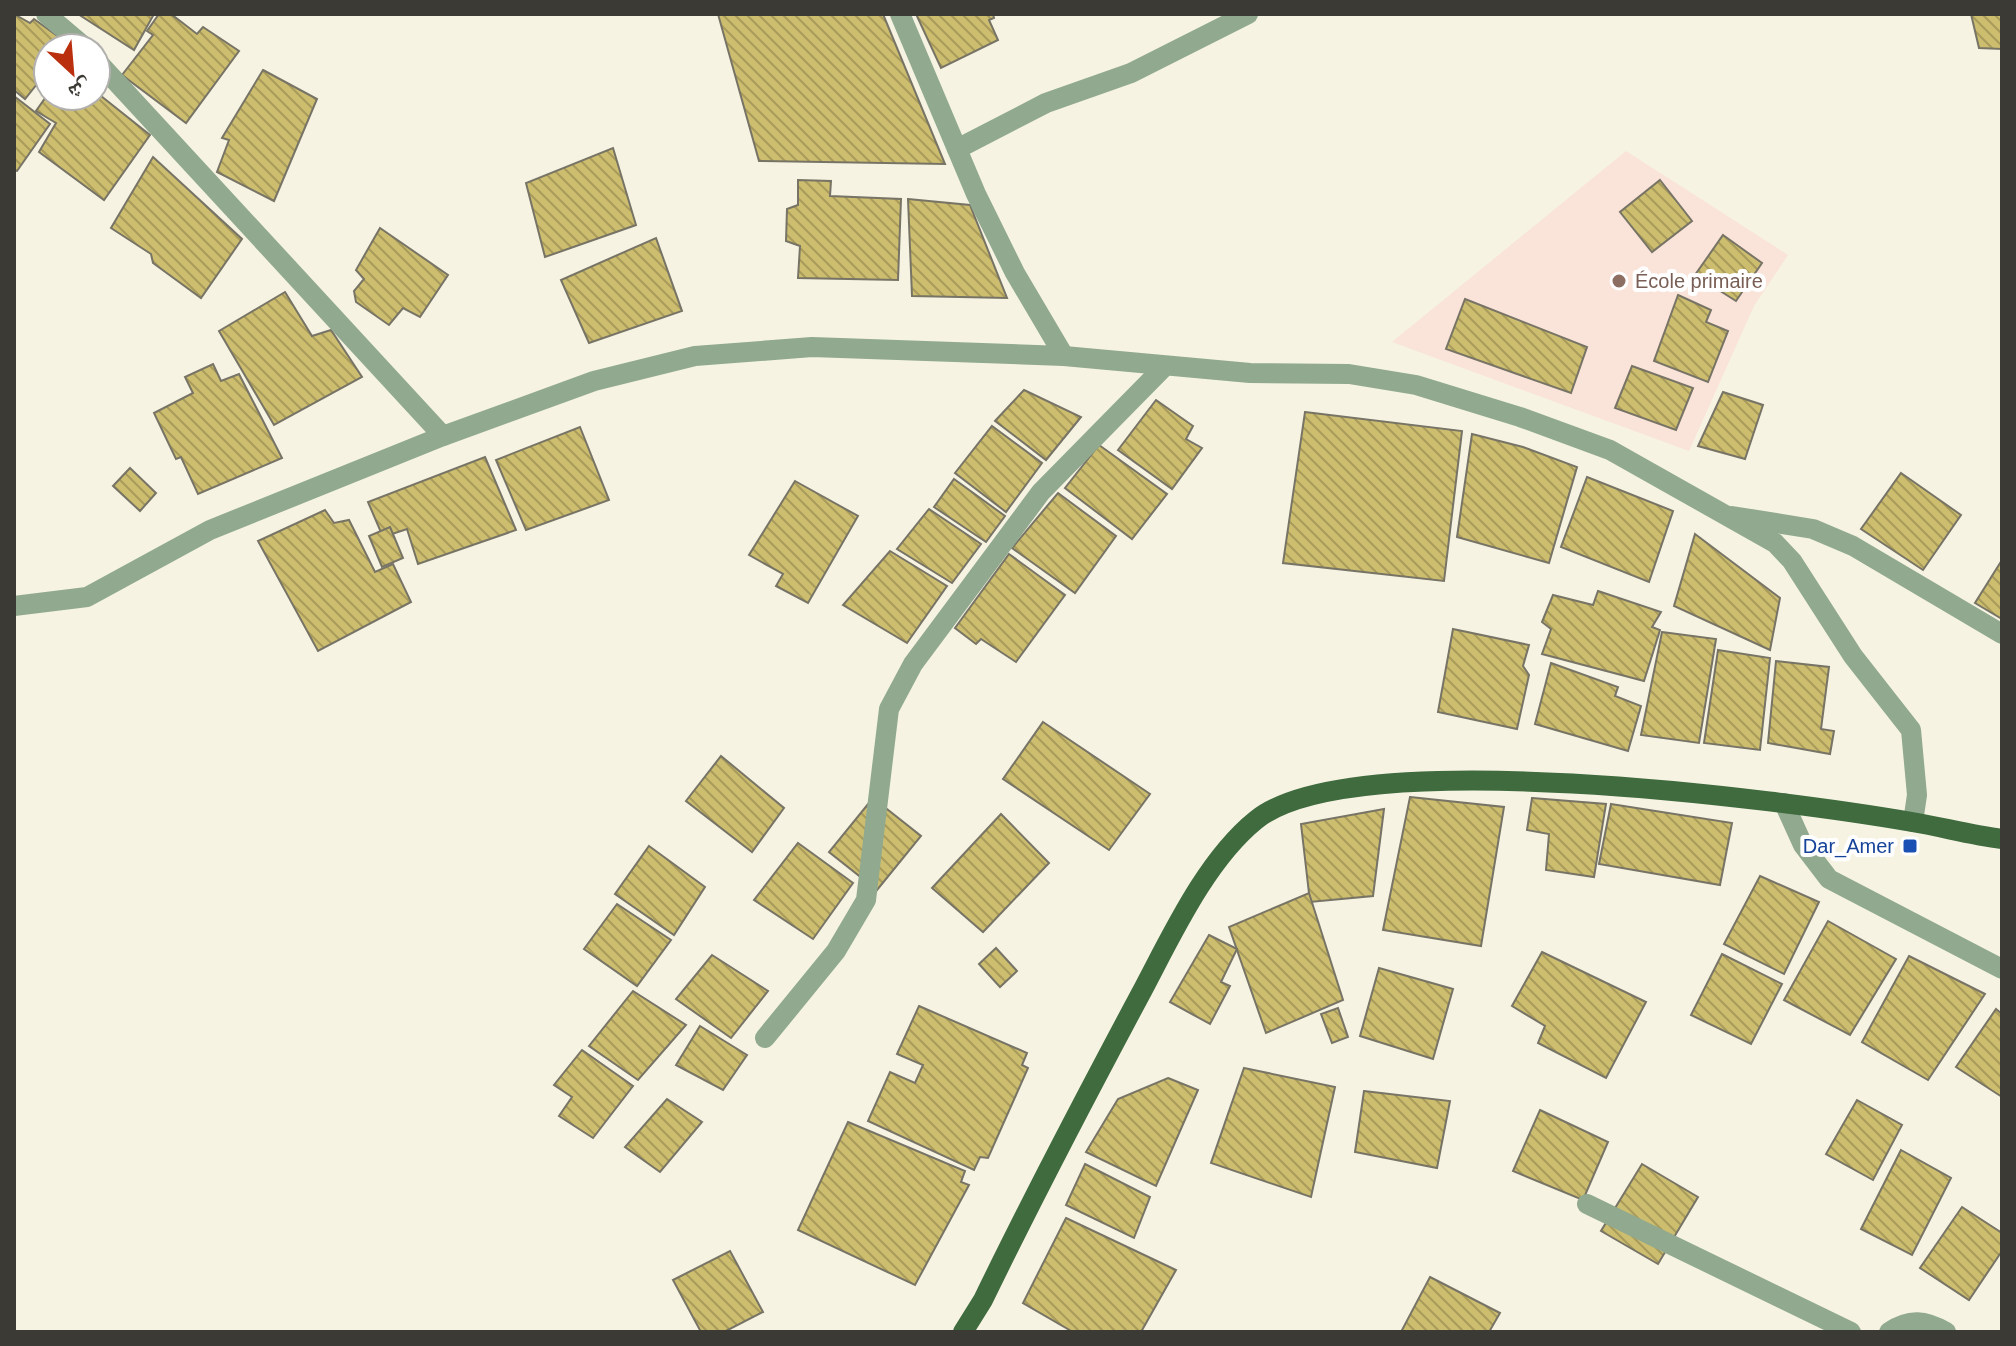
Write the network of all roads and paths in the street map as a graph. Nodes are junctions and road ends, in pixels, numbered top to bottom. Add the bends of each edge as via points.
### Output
1 (46, 14) edge
2 (900, 14) edge
3 (1248, 14) edge
4 (67, 32) edge
5 (112, 77) edge
6 (957, 149) junction
7 (1064, 356) junction
8 (1165, 366) junction
9 (443, 436) junction
10 (1728, 516) junction
11 (14, 606) edge
12 (2002, 634) edge
13 (1784, 803) junction
14 (1913, 822) junction
15 (2002, 839) edge
16 (2002, 969) edge
17 (765, 1038) dead end
18 (1587, 1204) dead end
19 (963, 1332) edge
20 (1851, 1332) edge
21 (1889, 1332) edge
22 (1946, 1332) edge

1 - 4 street
2 - 6 street
3 - 6 street via 1131,73 1046,103
5 - 9 street
6 - 7 street via 1015,273
7 - 8 street
7 - 9 street via 812,347 695,356 594,381
8 - 10 street via 1349,374 1416,385 1610,450
8 - 17 street via 1041,492 913,664 889,709 866,900 836,951
9 - 11 street via 210,530 87,597
10 - 12 street via 1813,529 1853,546
10 - 14 street via 1775,543 1792,561 1853,656 1911,730 1917,795
13 - 14 main road
13 - 16 street via 1803,845 1829,879
13 - 19 main road via 1531,782 1426,782 1348,786 1293,798 1256,820 1184,913
14 - 15 main road
18 - 20 street
21 - 22 street via 1922,1321

